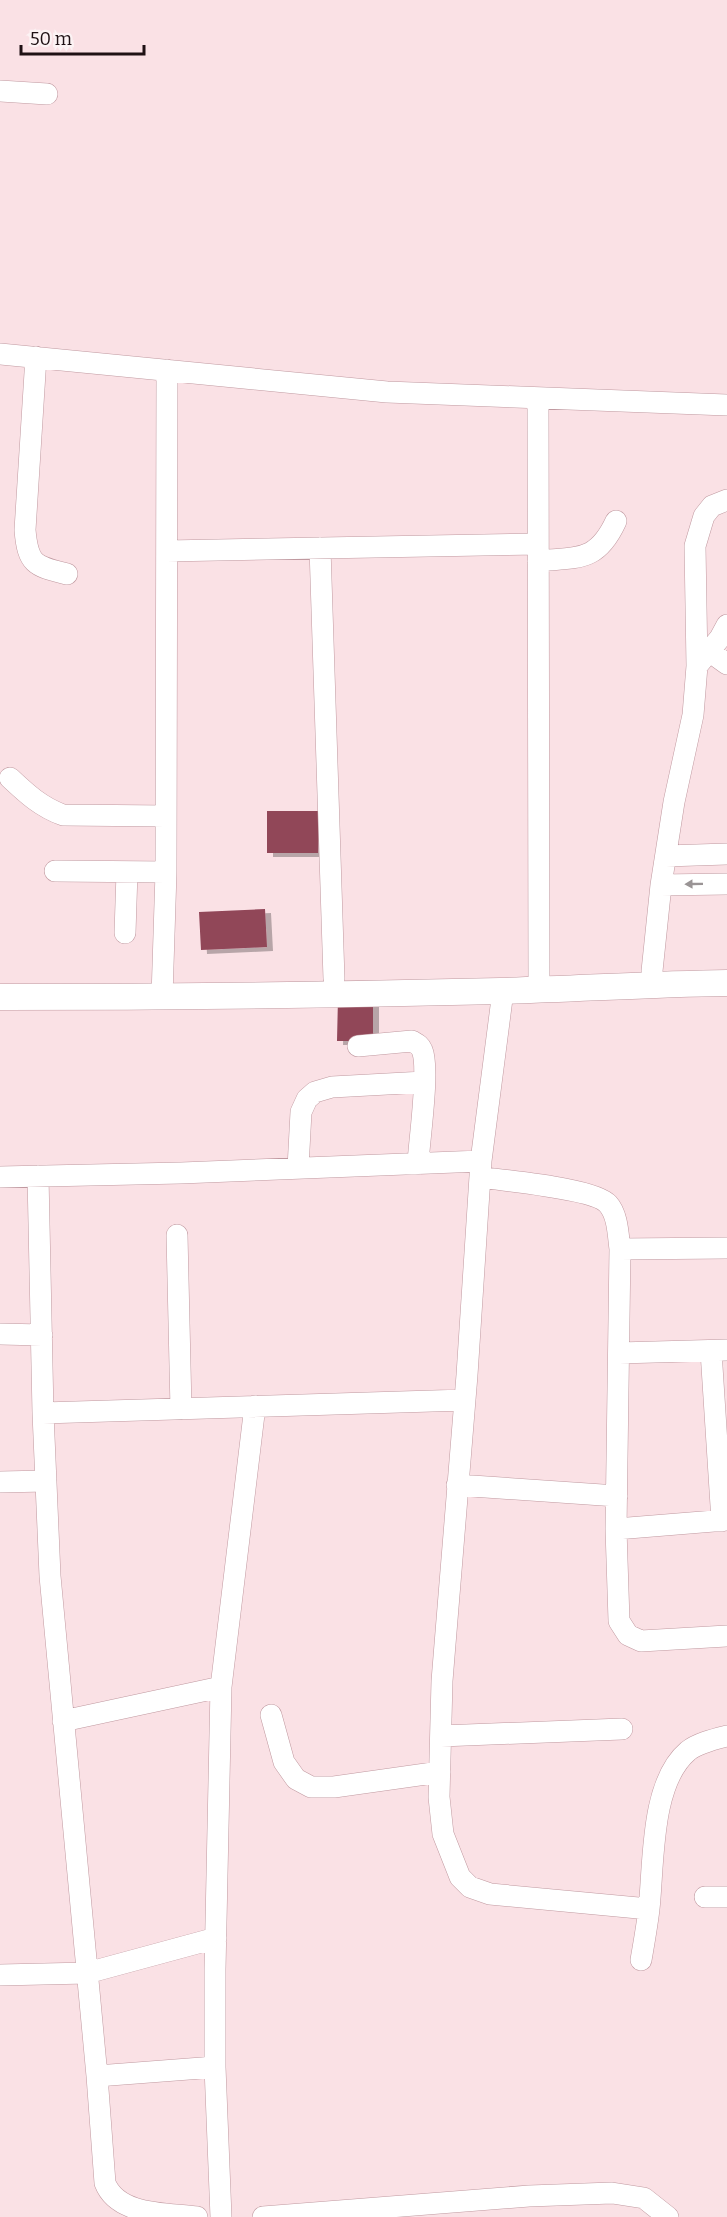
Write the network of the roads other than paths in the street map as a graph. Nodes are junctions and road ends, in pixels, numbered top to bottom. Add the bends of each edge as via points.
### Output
1 (0, 91) edge
2 (47, 94) dead end
3 (0, 354) edge
4 (36, 357) junction
5 (167, 370) junction
6 (538, 398) junction
7 (727, 405) edge
8 (727, 500) edge
9 (616, 521) dead end
10 (320, 548) junction
11 (167, 551) junction
12 (538, 553) junction
13 (67, 574) dead end
14 (727, 625) edge
15 (703, 659) junction
16 (727, 664) edge
17 (10, 778) dead end
18 (166, 816) junction
19 (727, 854) edge
20 (666, 856) junction
21 (55, 871) dead end
22 (127, 872) junction
23 (166, 872) junction
24 (727, 884) edge
25 (661, 885) junction
26 (125, 933) dead end
27 (652, 971) junction
28 (727, 971) edge
29 (334, 979) junction
30 (539, 982) junction
31 (727, 983) edge
32 (0, 985) edge
33 (162, 990) junction
34 (503, 991) junction
35 (0, 997) edge
36 (358, 1046) dead end
37 (424, 1082) junction
38 (418, 1164) junction
39 (298, 1168) junction
40 (480, 1169) junction
41 (38, 1176) junction
42 (0, 1177) edge
43 (177, 1235) dead end
44 (727, 1248) edge
45 (620, 1249) junction
46 (0, 1334) edge
47 (42, 1335) junction
48 (719, 1351) edge
49 (619, 1353) junction
50 (465, 1400) junction
51 (255, 1406) junction
52 (181, 1409) junction
53 (43, 1413) junction
54 (46, 1481) junction
55 (0, 1482) edge
56 (457, 1485) junction
57 (617, 1496) junction
58 (725, 1521) edge
59 (616, 1529) junction
60 (727, 1636) edge
61 (221, 1687) junction
62 (271, 1715) dead end
63 (63, 1721) junction
64 (622, 1729) dead end
65 (441, 1736) junction
66 (727, 1736) edge
67 (440, 1772) junction
68 (705, 1897) dead end
69 (727, 1897) edge
70 (649, 1909) junction
71 (216, 1938) junction
72 (641, 1960) dead end
73 (87, 1973) junction
74 (0, 1975) edge
75 (215, 2067) junction
76 (97, 2076) junction
77 (197, 2217) edge
78 (221, 2217) edge
79 (263, 2217) edge
80 (668, 2217) edge

1 - 2 street
3 - 4 street
4 - 5 street
4 - 13 street via 27,550 42,568
5 - 6 street via 387,392
5 - 11 street
6 - 7 street
6 - 12 street
8 - 15 street via 712,506 704,516 695,546
9 - 12 street via 598,549 583,557
10 - 11 street
10 - 12 street
10 - 29 street
11 - 18 street
12 - 30 street
14 - 15 street
15 - 16 street
15 - 20 street
17 - 18 street via 35,801 63,815
18 - 23 street
19 - 20 street
20 - 25 street
21 - 22 street
22 - 23 street
22 - 26 street
23 - 33 street
24 -> 25 street
25 - 27 street
27 - 28 main road
27 - 30 main road
29 - 30 main road
29 - 33 main road
30 - 31 main road
30 - 34 main road
32 - 33 main road
33 - 34 main road
33 - 35 main road
34 - 40 street
36 - 37 street via 412,1041 423,1052
37 - 38 street
37 - 39 street via 332,1087 315,1092 301,1112
38 - 39 street
38 - 40 street
39 - 41 street
40 - 45 street via 602,1199 610,1206 616,1222
40 - 50 street
41 - 42 street
41 - 47 street
43 - 52 street
44 - 45 street
45 - 49 street
46 - 47 street
47 - 53 street
48 - 49 street
48 - 58 street
49 - 57 street
50 - 51 street
50 - 56 street
51 - 52 street
51 - 61 street
52 - 53 street
53 - 54 street
54 - 55 street
54 - 63 street
56 - 57 street
56 - 65 street
57 - 59 street
58 - 59 street
59 - 60 street via 619,1621 628,1635 641,1641
61 - 63 street
61 - 71 street
62 - 67 street via 284,1762 296,1779 311,1787
63 - 73 street
64 - 65 street
65 - 67 street
66 - 70 street via 689,1750 667,1784 653,1846
67 - 70 street via 443,1834 460,1877 470,1887 490,1894
68 - 69 street
70 - 72 street
71 - 73 street
71 - 75 street
73 - 74 street
73 - 76 street
75 - 76 street
75 - 78 street
76 - 77 street via 105,2183 110,2195 134,2208
79 - 80 street via 612,2193 644,2198

